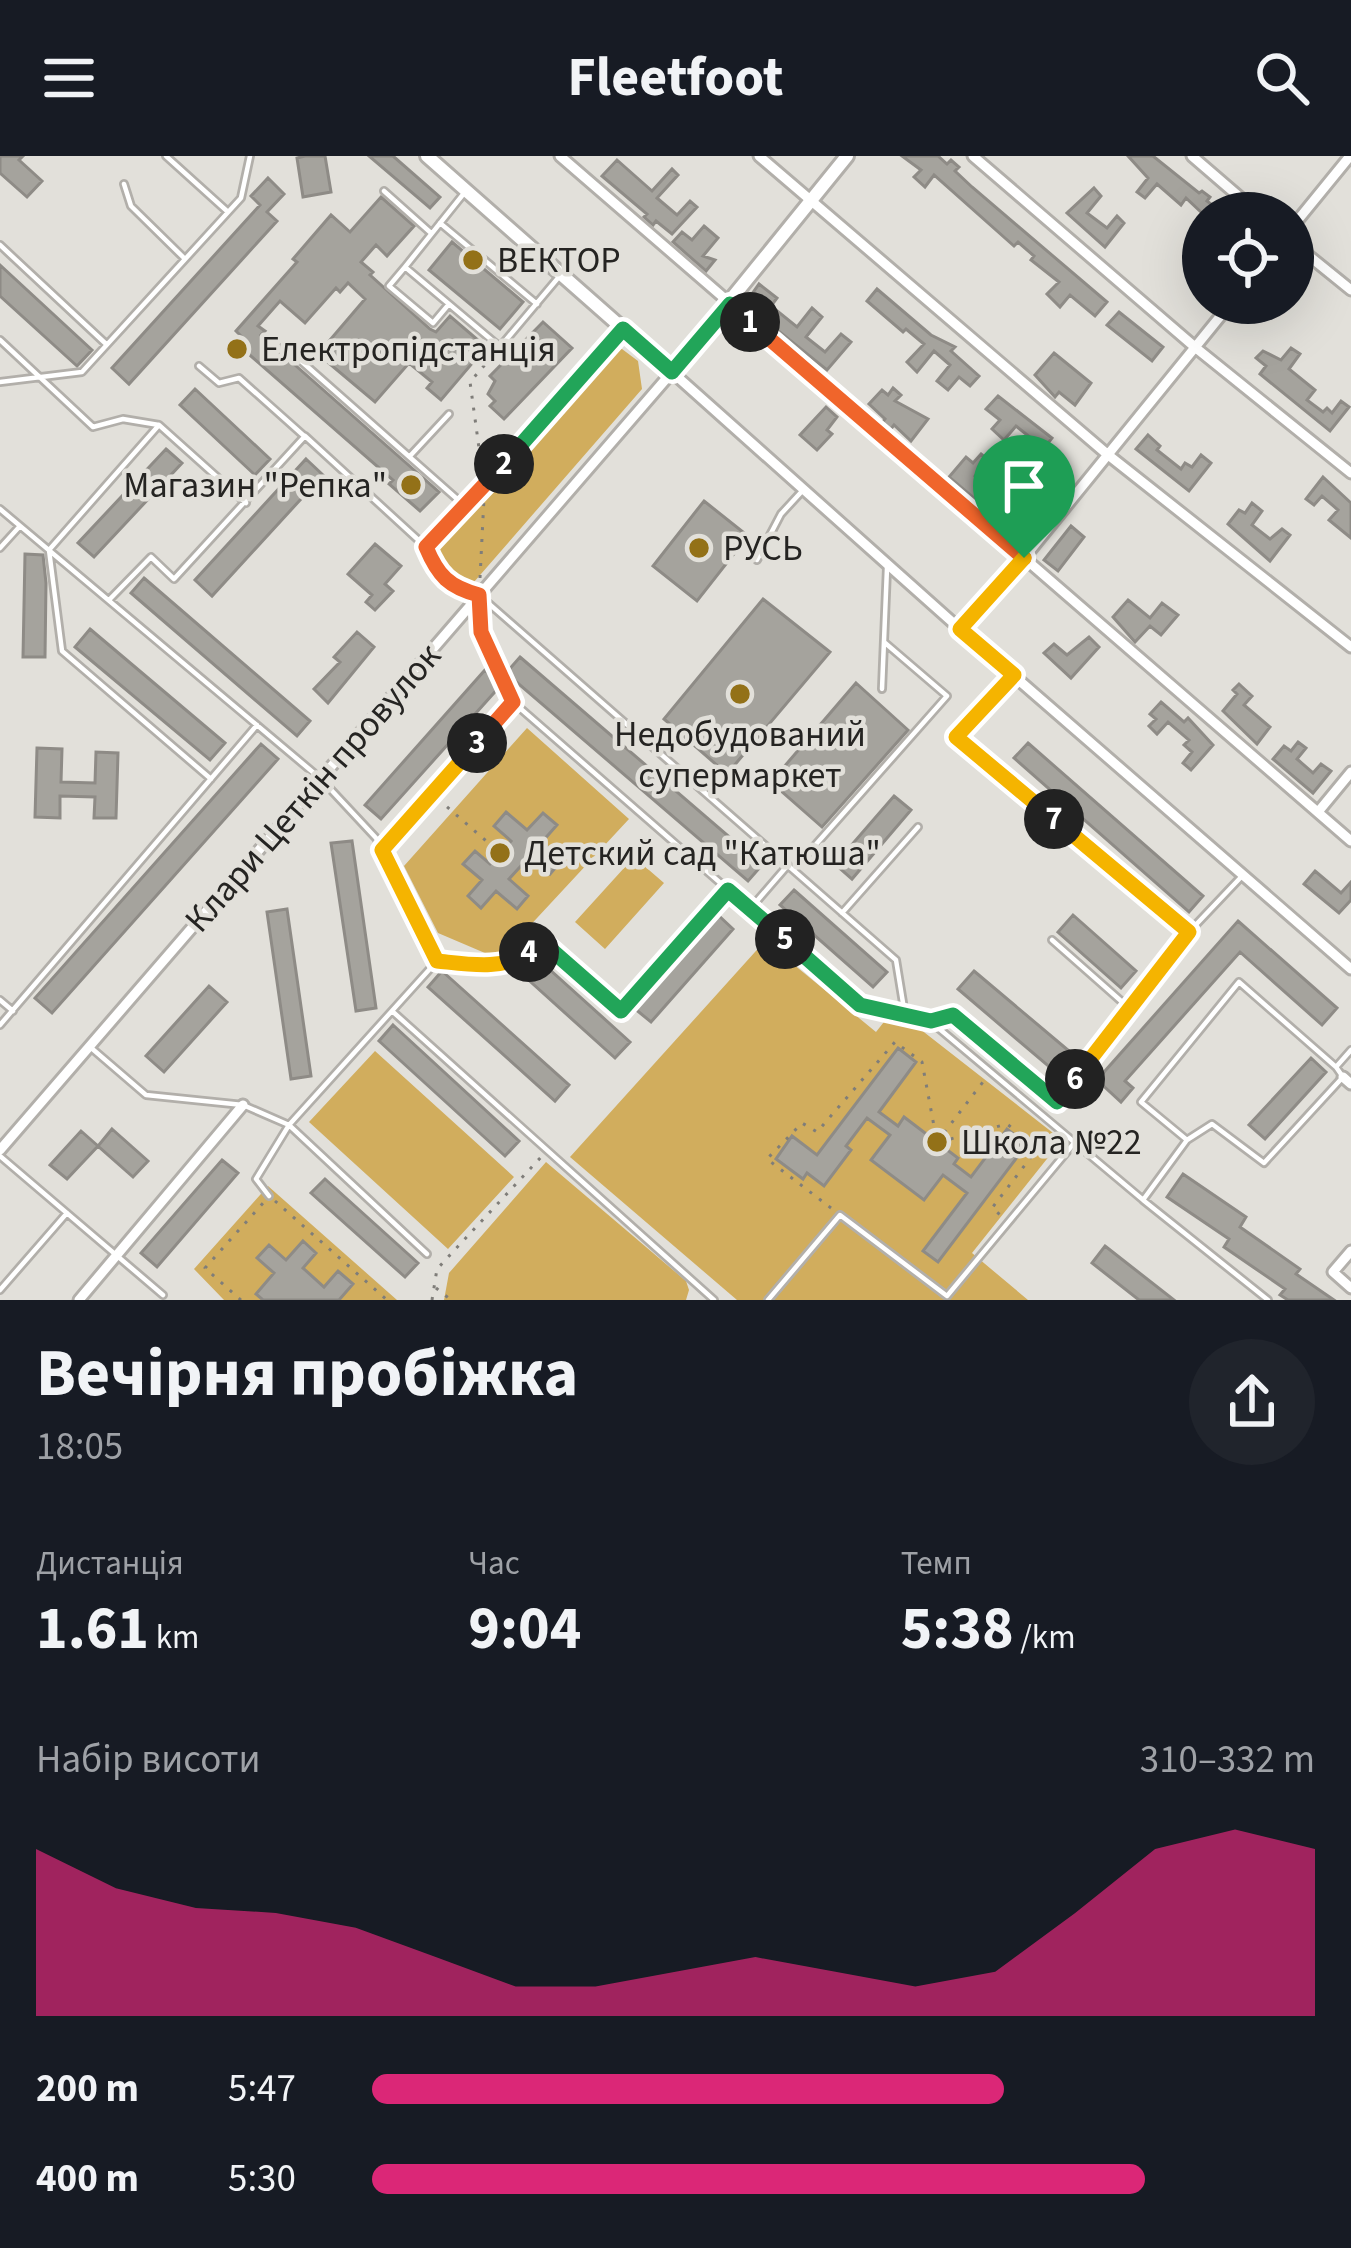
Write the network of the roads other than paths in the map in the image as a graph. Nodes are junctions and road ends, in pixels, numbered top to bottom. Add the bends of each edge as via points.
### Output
1 (166, 156) edge
2 (250, 156) edge
3 (427, 156) edge
4 (560, 156) edge
5 (759, 156) edge
6 (847, 156) edge
7 (973, 156) edge
8 (1192, 156) edge
9 (1350, 156) edge
10 (124, 184) dead end
11 (466, 190) junction
12 (384, 191) dead end
13 (1234, 192) edge
14 (1314, 200) edge
15 (811, 201) junction
16 (228, 212) junction
17 (440, 223) junction
18 (431, 233) junction
19 (0, 244) edge
20 (185, 259) junction
21 (1314, 260) edge
22 (405, 267) junction
23 (562, 274) junction
24 (1351, 290) edge
25 (449, 304) junction
26 (537, 304) junction
27 (730, 304) junction
28 (1215, 324) edge
29 (623, 329) junction
30 (0, 340) edge
31 (107, 345) junction
32 (284, 346) dead end
33 (1196, 348) junction
34 (200, 366) dead end
35 (672, 372) junction
36 (38, 375) junction
37 (0, 382) edge
38 (449, 414) dead end
39 (159, 425) junction
40 (305, 436) junction
41 (1107, 454) junction
42 (410, 456) junction
43 (1351, 473) edge
44 (804, 489) junction
45 (246, 502) junction
46 (465, 506) junction
47 (0, 509) edge
48 (20, 526) junction
49 (426, 547) junction
50 (0, 548) edge
51 (49, 550) junction
52 (1024, 558) junction
53 (757, 560) dead end
54 (887, 562) junction
55 (479, 595) junction
56 (109, 600) junction
57 (960, 629) junction
58 (884, 642) junction
59 (1351, 647) edge
60 (1014, 675) junction
61 (882, 689) dead end
62 (257, 725) junction
63 (1351, 772) edge
64 (211, 779) junction
65 (321, 779) junction
66 (1318, 812) junction
67 (918, 827) dead end
68 (1351, 841) edge
69 (382, 850) junction
70 (791, 868) junction
71 (1243, 875) junction
72 (728, 890) junction
73 (750, 909) junction
74 (842, 913) junction
75 (1189, 932) junction
76 (1052, 940) dead end
77 (437, 961) junction
78 (1351, 968) edge
79 (0, 1000) edge
80 (1129, 1007) junction
81 (13, 1010) junction
82 (392, 1011) junction
83 (905, 1015) junction
84 (931, 1021) junction
85 (0, 1025) edge
86 (89, 1046) junction
87 (1351, 1050) edge
88 (1343, 1076) edge
89 (243, 1105) junction
90 (289, 1125) junction
91 (1186, 1140) junction
92 (1075, 1142) junction
93 (0, 1153) edge
94 (269, 1196) road end
95 (1143, 1200) junction
96 (67, 1213) junction
97 (1351, 1251) edge
98 (427, 1254) dead end
99 (118, 1257) junction
100 (1351, 1288) edge
101 (0, 1290) edge
102 (163, 1294) dead end
103 (79, 1300) edge
104 (714, 1300) edge
105 (769, 1300) edge
106 (1268, 1300) edge

1 - 16 lane
2 - 16 lane via 241,198
3 - 11 street
4 - 27 street
5 - 15 street
6 - 15 street
7 - 33 street
8 - 13 street
9 - 14 street
10 - 20 lane via 131,206
11 - 17 lane
11 - 23 street
12 - 18 lane
15 - 27 street
15 - 41 street
16 - 20 lane
17 - 18 lane
17 - 26 lane
18 - 22 lane
19 - 31 lane
20 - 31 lane
21 - 24 street
22 - 25 lane
22 - 25 lane via 389,286 433,323
23 - 26 lane
23 - 29 street
25 - 26 lane via 500,347
27 - 35 street
27 - 52 street
28 - 33 street
29 - 35 street
29 - 46 lane
30 - 36 lane
31 - 36 lane via 82,372
32 - 42 lane
33 - 41 street
33 - 43 street
34 - 40 lane via 219,383 239,378
35 - 44 street
35 - 55 street, Клари Цеткін провулок
36 - 37 lane
36 - 39 lane via 93,427 123,419
38 - 42 lane
39 - 45 lane
39 - 51 lane
40 - 45 lane
40 - 49 lane
41 - 52 street
41 - 59 street
42 - 46 lane
44 - 53 lane
44 - 54 street
45 - 56 lane via 174,579 151,557
46 - 49 lane
47 - 48 lane
48 - 50 lane
48 - 51 lane
49 - 55 lane via 436,572 455,589
51 - 56 lane
51 - 64 lane via 62,651
52 - 57 street
52 - 66 street
54 - 57 street
54 - 58 lane
55 - 65 street, Клари Цеткін провулок
55 - 70 lane
56 - 62 lane
57 - 60 street
58 - 61 lane
58 - 70 lane via 947,696
60 - 71 street
60 - 75 lane via 956,737
62 - 64 lane
62 - 65 lane
63 - 66 street
64 - 81 lane
65 - 69 lane
65 - 86 street, Клари Цеткін провулок
66 - 68 street
67 - 74 lane
69 - 72 lane via 513,702
69 - 77 lane
70 - 73 lane
70 - 74 lane
71 - 75 lane
71 - 78 street
72 - 73 lane
72 - 77 lane via 621,1011 540,940 524,958 488,966
73 - 83 lane via 860,1005
74 - 83 lane via 896,960
75 - 80 lane
76 - 80 lane
77 - 82 lane
79 - 81 lane
80 - 84 lane via 1057,1102 953,1015
81 - 85 lane
82 - 90 lane
82 - 104 lane
83 - 84 lane
84 - 92 lane
86 - 89 lane via 146,1094
86 - 93 street, Клари Цеткін провулок
87 - 88 lane
88 - 91 lane via 1264,1162 1213,1124
88 - 91 lane via 1239,982 1142,1102
89 - 90 lane
89 - 99 street
90 - 94 lane via 256,1180
90 - 98 lane
91 - 95 lane
92 - 95 lane
92 - 105 lane via 947,1296 840,1215
93 - 96 lane
95 - 106 lane
96 - 99 lane
96 - 101 lane
97 - 100 street via 1333,1272
99 - 102 lane
99 - 103 street

